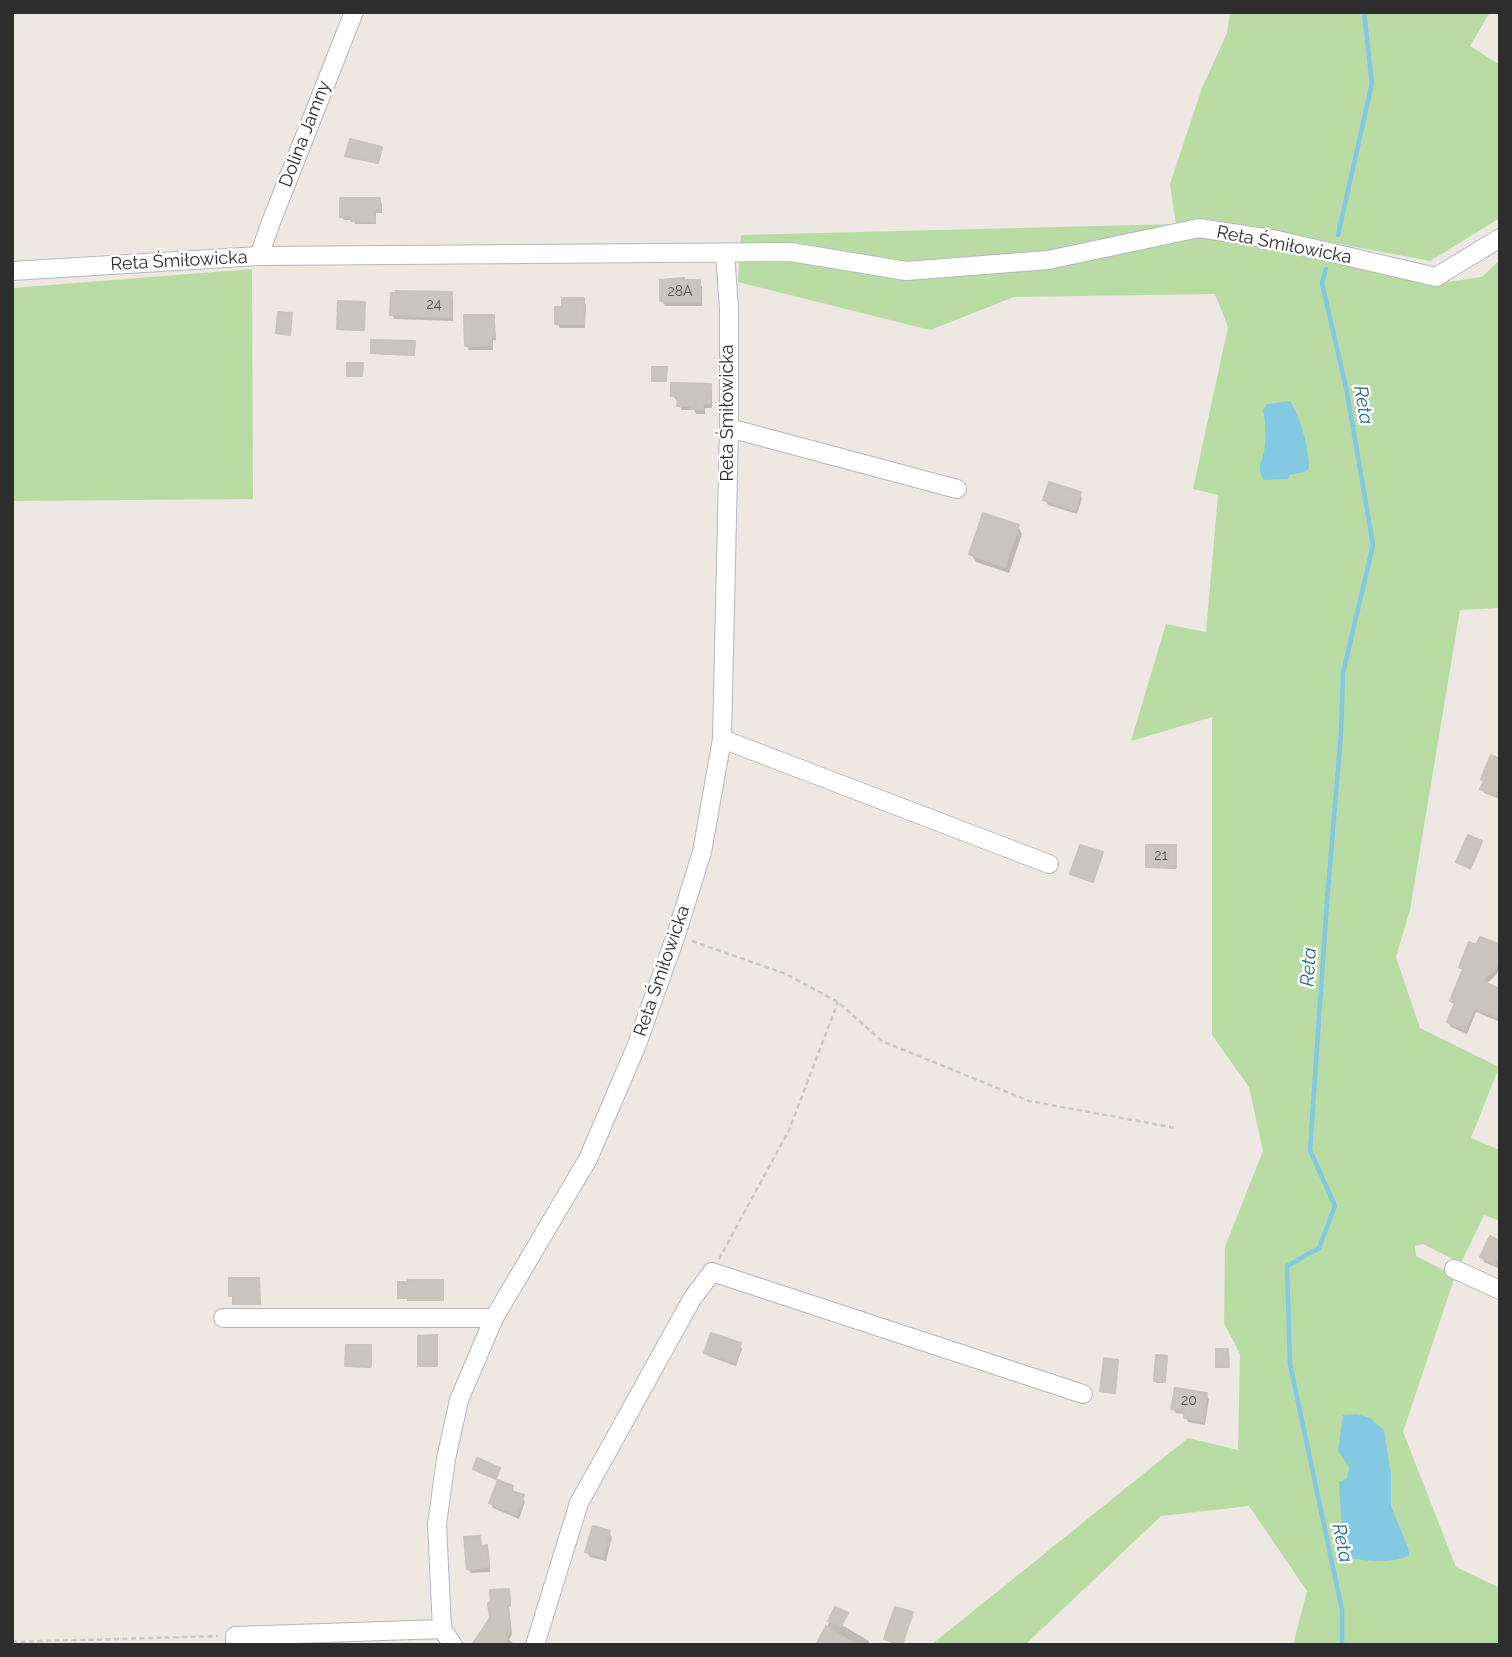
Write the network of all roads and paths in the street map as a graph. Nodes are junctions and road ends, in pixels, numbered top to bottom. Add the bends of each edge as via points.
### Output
1 (354, 12) edge
2 (1500, 238) edge
3 (725, 253) junction
4 (260, 256) junction
5 (12, 271) edge
6 (729, 428) junction
7 (957, 489) dead end
8 (722, 739) junction
9 (1049, 864) dead end
10 (676, 935) junction
11 (838, 1002) junction
12 (1176, 1128) dead end
13 (1454, 1269) dead end
14 (712, 1272) junction
15 (1500, 1290) edge
16 (223, 1318) dead end
17 (494, 1318) junction
18 (1083, 1394) dead end
19 (442, 1629) junction
20 (363, 1639) edge
21 (235, 1640) edge
22 (12, 1643) edge
23 (453, 1645) edge
24 (536, 1645) edge

1 - 4 street, Dolina Jamny
2 - 3 street, Reta Śmiłowicka via 1436,277 1277,240 1199,228 1048,260 906,271 791,252
3 - 4 street, Reta Śmiłowicka
3 - 6 street, Reta Śmiłowicka
4 - 5 street, Reta Śmiłowicka
6 - 7 street
6 - 8 street, Reta Śmiłowicka
8 - 9 street
8 - 10 street, Reta Śmiłowicka via 702,852
10 - 11 path via 786,974
10 - 17 street, Reta Śmiłowicka via 589,1159
11 - 12 path via 882,1041 1029,1101
11 - 14 path via 789,1130
13 - 15 street
14 - 18 street
14 - 24 street via 692,1299 579,1503
16 - 17 street
17 - 19 street, Reta Śmiłowicka via 459,1400 446,1459 437,1524
19 - 20 street
19 - 23 street
20 - 21 street
21 - 22 path

